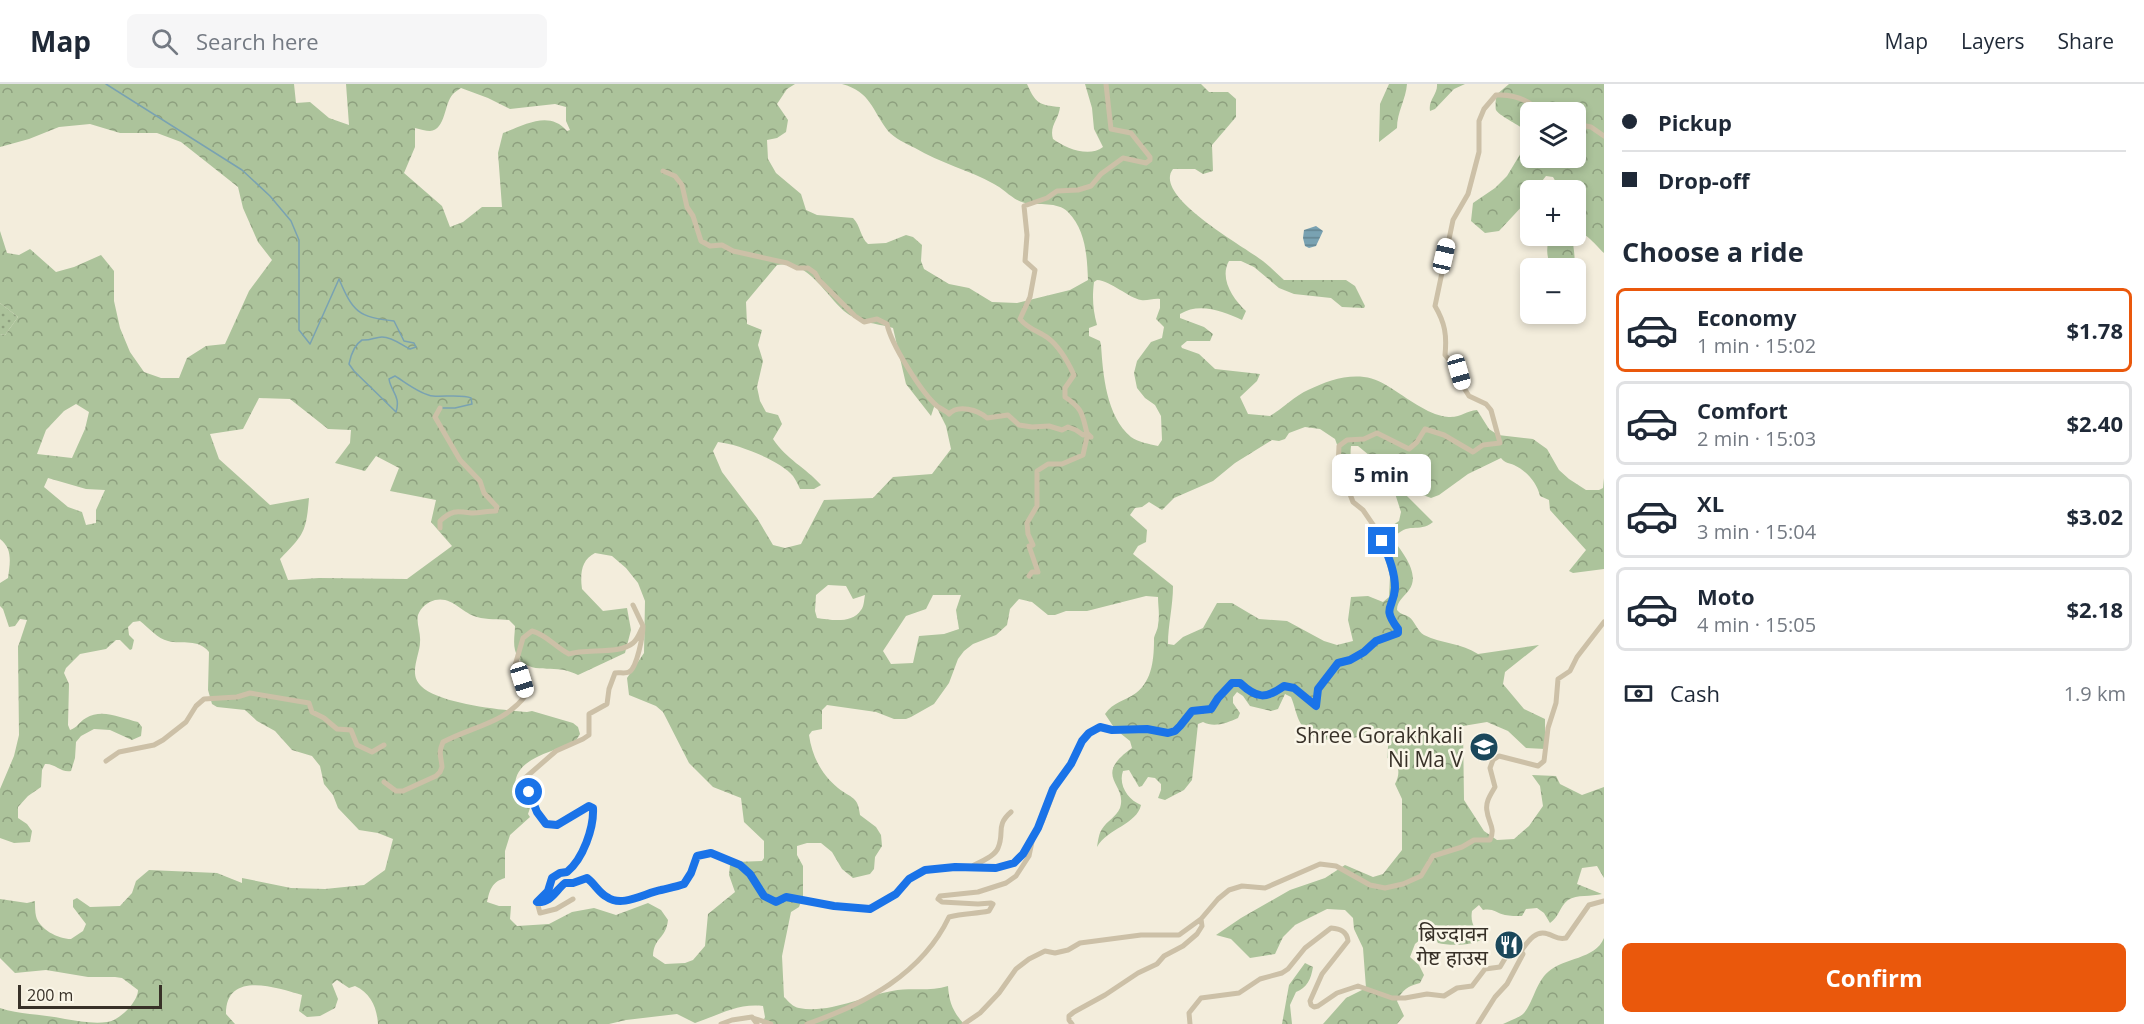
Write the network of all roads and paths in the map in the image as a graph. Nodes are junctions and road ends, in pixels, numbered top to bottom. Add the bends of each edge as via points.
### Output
1 (1106, 84) edge
2 (1527, 102) edge
3 (1586, 126) edge
4 (1604, 136) edge
5 (663, 171) dead end
6 (440, 408) dead end
7 (1087, 433) junction
8 (440, 528) dead end
9 (1029, 576) dead end
10 (633, 605) dead end
11 (1604, 622) edge
12 (643, 626) junction
13 (384, 745) dead end
14 (106, 761) dead end
15 (384, 782) dead end
16 (1011, 812) dead end
17 (1033, 837) junction
18 (969, 867) junction
19 (573, 899) dead end
20 (1604, 901) edge
21 (537, 902) junction
22 (1201, 919) junction
23 (1521, 951) junction
24 (752, 1017) junction
25 (721, 1024) edge
26 (757, 1024) edge
27 (771, 1024) edge
28 (807, 1024) edge
29 (964, 1024) edge
30 (1072, 1024) edge
31 (1190, 1024) edge
32 (1478, 1024) edge

1 - 7 street via 1111,129 1131,133 1150,160 1146,163 1124,158 1091,186 1056,191 1024,206 1025,261 1035,270 1030,297 1020,319 1049,339 1069,363 1074,375 1065,388 1065,397 1083,413
2 - 17 street via 1508,94 1496,95 1484,109 1479,121 1479,152 1468,194 1453,220 1435,306 1444,321 1445,355 1459,372 1469,396 1491,410 1500,443 1483,445 1473,452 1425,429 1409,449 1377,433 1347,440 1339,446 1338,466 1353,502 1376,529 1394,572 1395,590 1389,607 1398,633 1338,663 1318,689 1316,706 1294,688 1284,686 1269,697 1232,683 1211,709 1192,711 1175,731 1100,727 1089,733 1058,781
3 - 4 street
5 - 7 street via 675,176 682,185 701,241 808,268 855,316 864,322 876,319 887,324 889,335 911,372 937,406 949,414 959,408 979,411 987,418 1004,414 1019,425
6 - 8 street via 435,417 460,460 480,480 484,493 497,507 496,511 460,510 447,514 440,521
7 - 9 street via 1091,437 1087,437 1083,455 1036,471 1036,506 1026,523 1038,572
10 - 12 street
11 - 22 street via 1570,671 1558,679 1544,761 1538,766 1499,756 1493,760 1490,768 1495,787 1486,810 1491,822 1490,840 1473,840 1432,856 1421,876 1385,888 1370,885 1336,866 1320,864 1265,888 1242,886 1229,890
12 - 15 street via 633,644 569,654 544,634 532,631 523,638 514,669 526,695 522,701 494,722 443,742 439,759 442,766 436,776 403,791
12 - 21 street via 634,668 615,674 607,704 589,714 589,735 556,751 525,778 537,812 546,824 557,825 589,806 593,808 578,861 567,872 552,878 548,891
13 - 14 street via 372,752 357,745 351,730 337,729 312,712 309,703 250,693 204,699 186,722 163,740 119,752
16 - 18 street via 1001,823 999,848
17 - 18 street via 1014,863 996,868
17 - 28 street via 1024,866 1006,884 938,899 991,903 989,911 949,917 942,934 902,977 882,992
18 - 21 street via 925,870 870,909 786,897 776,902 764,896 740,865 711,853 697,856 684,884 643,897 613,900 587,878 565,883 551,898
19 - 21 street via 549,912 540,912
20 - 23 street via 1589,905 1566,938 1537,934
22 - 29 street via 1179,935 1141,935 1080,943 1055,953 1045,951 1016,969 999,993
22 - 30 street via 1197,934 1183,946 1074,1012 1069,1016
23 - 31 street via 1510,950 1500,967 1485,969 1472,986 1457,988 1444,996 1392,998 1358,986 1314,1007 1310,1000 1322,974 1348,941 1342,931 1331,928 1282,973 1260,979 1239,993 1201,998 1189,1013
23 - 32 street via 1511,978
24 - 25 street
24 - 26 street
24 - 27 street

